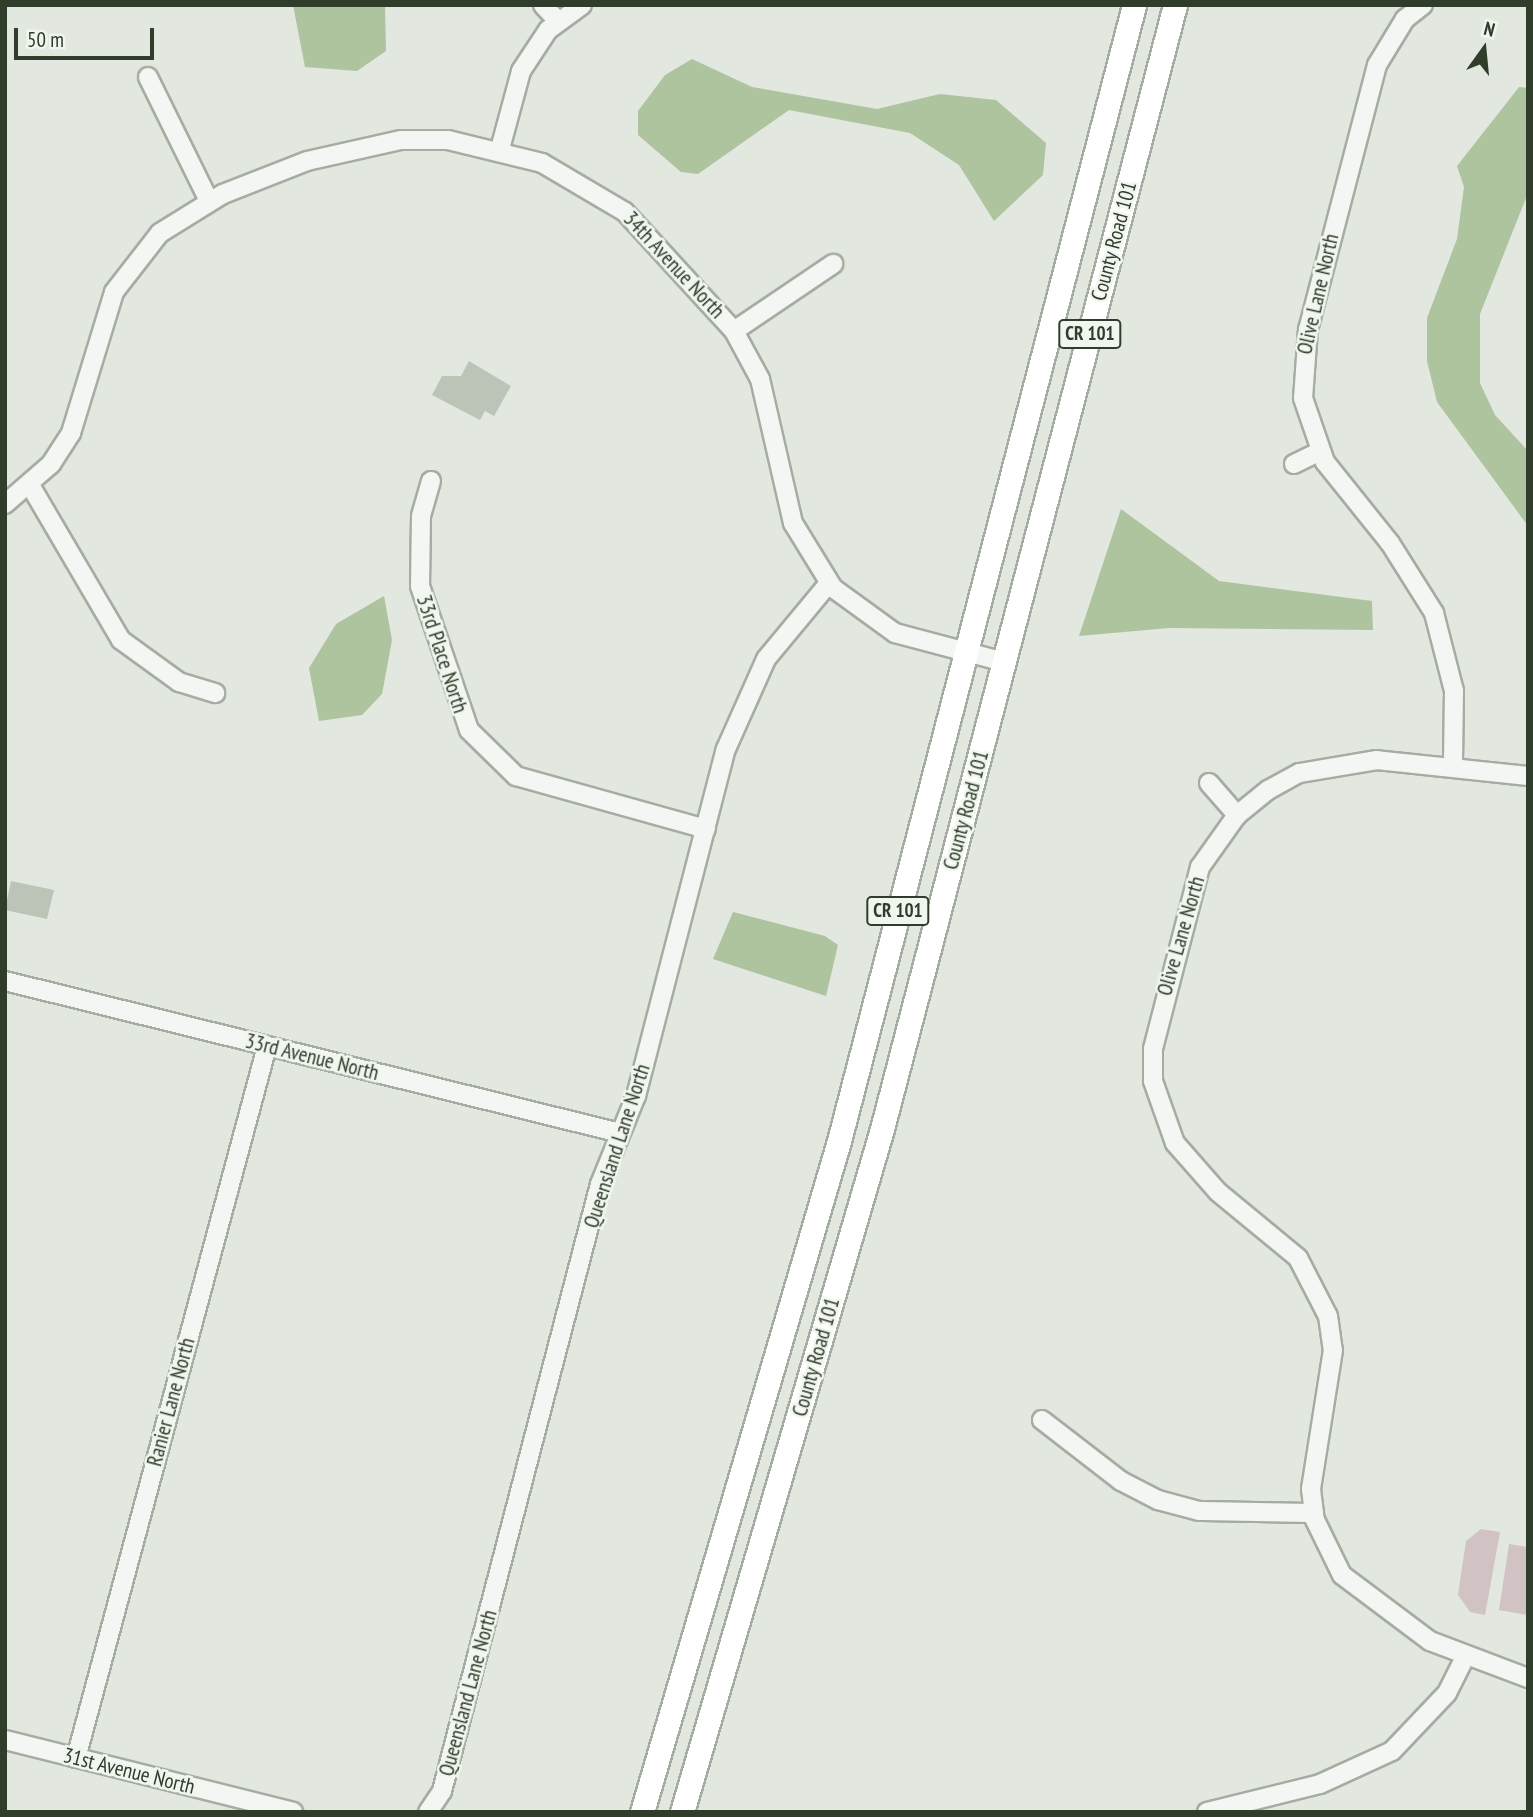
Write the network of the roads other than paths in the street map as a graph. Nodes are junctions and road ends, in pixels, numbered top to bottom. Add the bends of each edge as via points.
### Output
1 (543, 5) edge
2 (582, 5) edge
3 (1134, 5) edge
4 (1175, 5) edge
5 (1423, 5) edge
6 (558, 20) junction
7 (148, 77) dead end
8 (500, 149) junction
9 (209, 201) junction
10 (833, 264) dead end
11 (734, 331) junction
12 (1319, 452) junction
13 (1294, 464) dead end
14 (430, 481) dead end
15 (30, 485) junction
16 (5, 503) edge
17 (829, 583) junction
18 (965, 652) junction
19 (1004, 662) junction
20 (215, 693) dead end
21 (1453, 764) junction
22 (1528, 776) edge
23 (1209, 783) dead end
24 (1237, 815) junction
25 (706, 830) junction
26 (5, 981) edge
27 (267, 1046) junction
28 (620, 1133) junction
29 (1042, 1420) dead end
30 (1314, 1513) junction
31 (1465, 1657) junction
32 (1528, 1678) edge
33 (5, 1740) edge
34 (76, 1758) junction
35 (293, 1812) edge
36 (428, 1812) edge
37 (642, 1812) edge
38 (682, 1812) edge
39 (1207, 1812) edge

1 - 6 street
2 - 6 street
3 - 18 main road, County Road 101 / CR 101
4 - 19 main road, County Road 101 / CR 101
5 - 12 street, Olive Lane North via 1405,19 1377,65 1308,328 1303,398
6 - 8 street via 521,71
7 - 9 street
8 - 9 street, 34th Avenue North via 449,140 354,147
8 - 11 street, 34th Avenue North via 564,173 625,212
9 - 15 street, 34th Avenue North via 160,233 114,292 71,433
10 - 11 street
11 - 17 street, 34th Avenue North via 760,379 793,523
12 - 13 street
12 - 21 street, Olive Lane North via 1399,554 1434,612 1454,691
14 - 25 street, 33rd Place North via 421,516 420,586 469,730 516,776
15 - 16 street, 34th Avenue North
15 - 20 street via 121,640 147,664
17 - 18 street, 34th Avenue North via 895,633
17 - 25 street, Queensland Lane North via 766,659 743,703
18 - 19 street, 34th Avenue North
18 - 37 main road, County Road 101 / CR 101 via 839,1141
19 - 38 main road, County Road 101 / CR 101 via 882,1129
21 - 22 street
21 - 24 street, Olive Lane North via 1377,760 1299,773
23 - 24 street
24 - 30 street, Olive Lane North via 1200,867 1158,1017 1153,1082 1175,1143 1195,1170 1298,1258 1324,1306 1333,1350 1315,1458
25 - 28 street, Queensland Lane North via 636,1096
26 - 27 street, 33rd Avenue North
27 - 28 street, 33rd Avenue North
27 - 34 street, Ranier Lane North
28 - 36 street, Queensland Lane North via 600,1184 442,1791
29 - 30 street via 1121,1481 1158,1500 1199,1511
30 - 31 street via 1342,1575 1365,1597
31 - 32 street
31 - 39 street via 1447,1693 1392,1751 1320,1784
33 - 34 street, 31st Avenue North
34 - 35 street, 31st Avenue North

